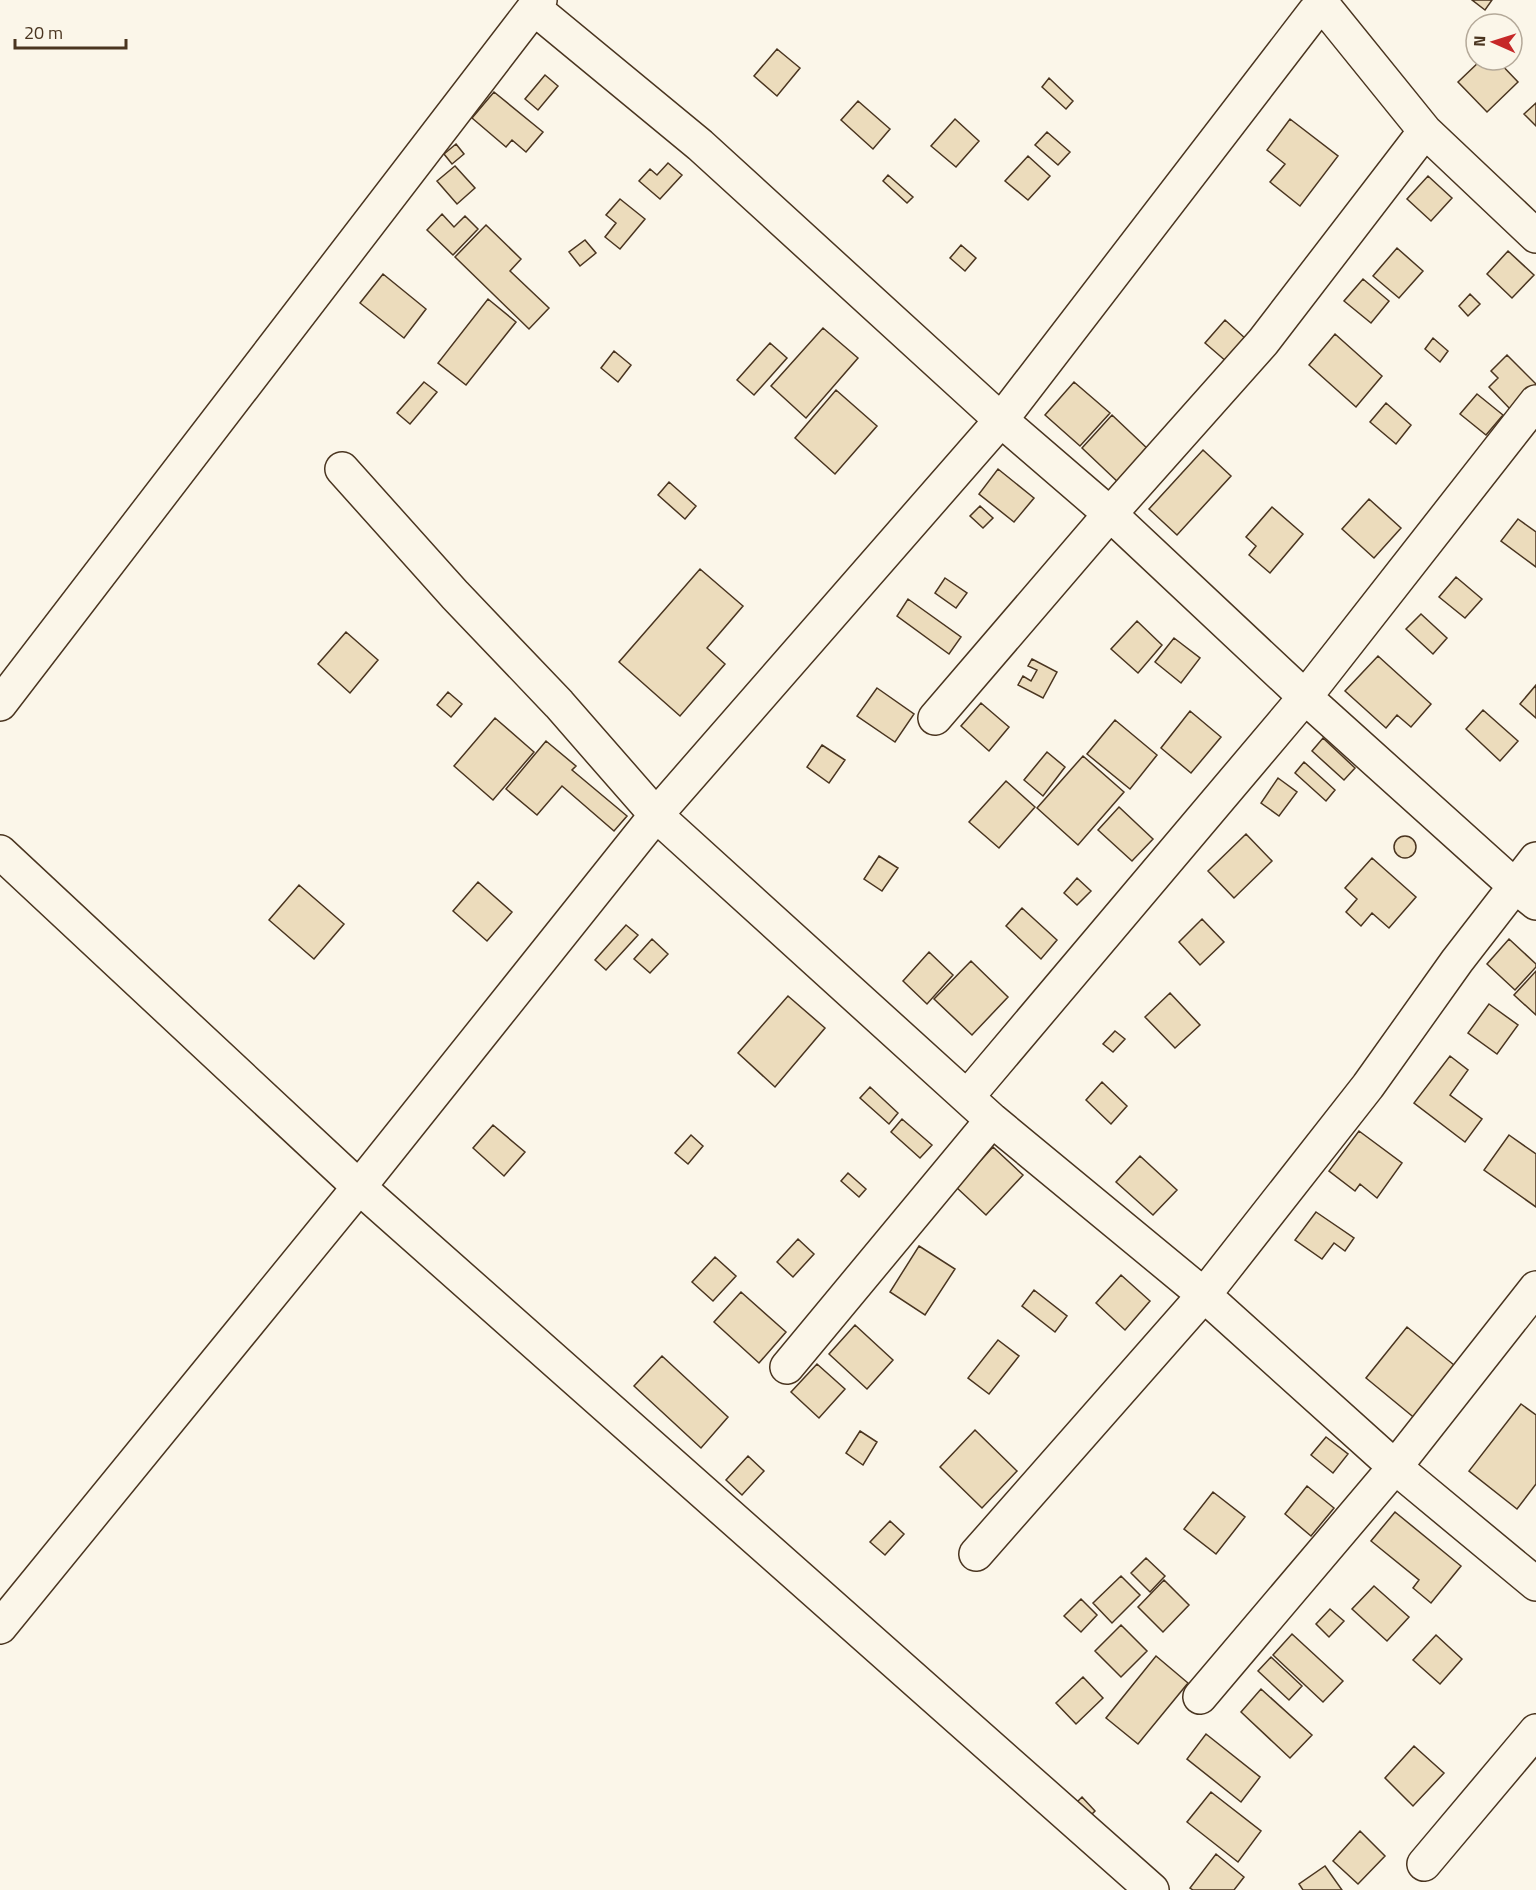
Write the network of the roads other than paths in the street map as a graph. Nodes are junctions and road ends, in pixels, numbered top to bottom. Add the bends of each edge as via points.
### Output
1 (1321, 1) edge
2 (537, 4) edge
3 (1425, 132) junction
4 (1536, 236) edge
5 (1536, 402) edge
6 (1002, 420) junction
7 (342, 469) dead end
8 (1110, 514) junction
9 (1305, 697) junction
10 (0, 704) edge
11 (935, 718) dead end
12 (656, 815) junction
13 (0, 852) edge
14 (1536, 859) edge
15 (1525, 895) edge
16 (967, 1096) junction
17 (992, 1120) junction
18 (359, 1187) junction
19 (1536, 1288) edge
20 (1204, 1295) junction
21 (787, 1367) dead end
22 (1395, 1467) junction
23 (976, 1554) dead end
24 (1536, 1584) edge
25 (0, 1627) edge
26 (1200, 1697) dead end
27 (1536, 1731) edge
28 (1424, 1864) dead end
29 (1152, 1890) edge

1 - 3 street
1 - 6 street
2 - 6 street via 700,145
2 - 10 street
3 - 4 street
3 - 8 street via 1263,342
5 - 9 street
6 - 8 street
6 - 12 street
7 - 12 street
8 - 9 street
8 - 11 street
9 - 15 street
9 - 16 street
12 - 16 street
12 - 18 street
13 - 18 street
14 - 15 street
15 - 20 street via 1457,961 1368,1086
16 - 17 street
17 - 20 street
17 - 21 street
18 - 25 street
18 - 29 street
19 - 22 street
20 - 22 street
20 - 23 street
22 - 24 street
22 - 26 street
27 - 28 street

